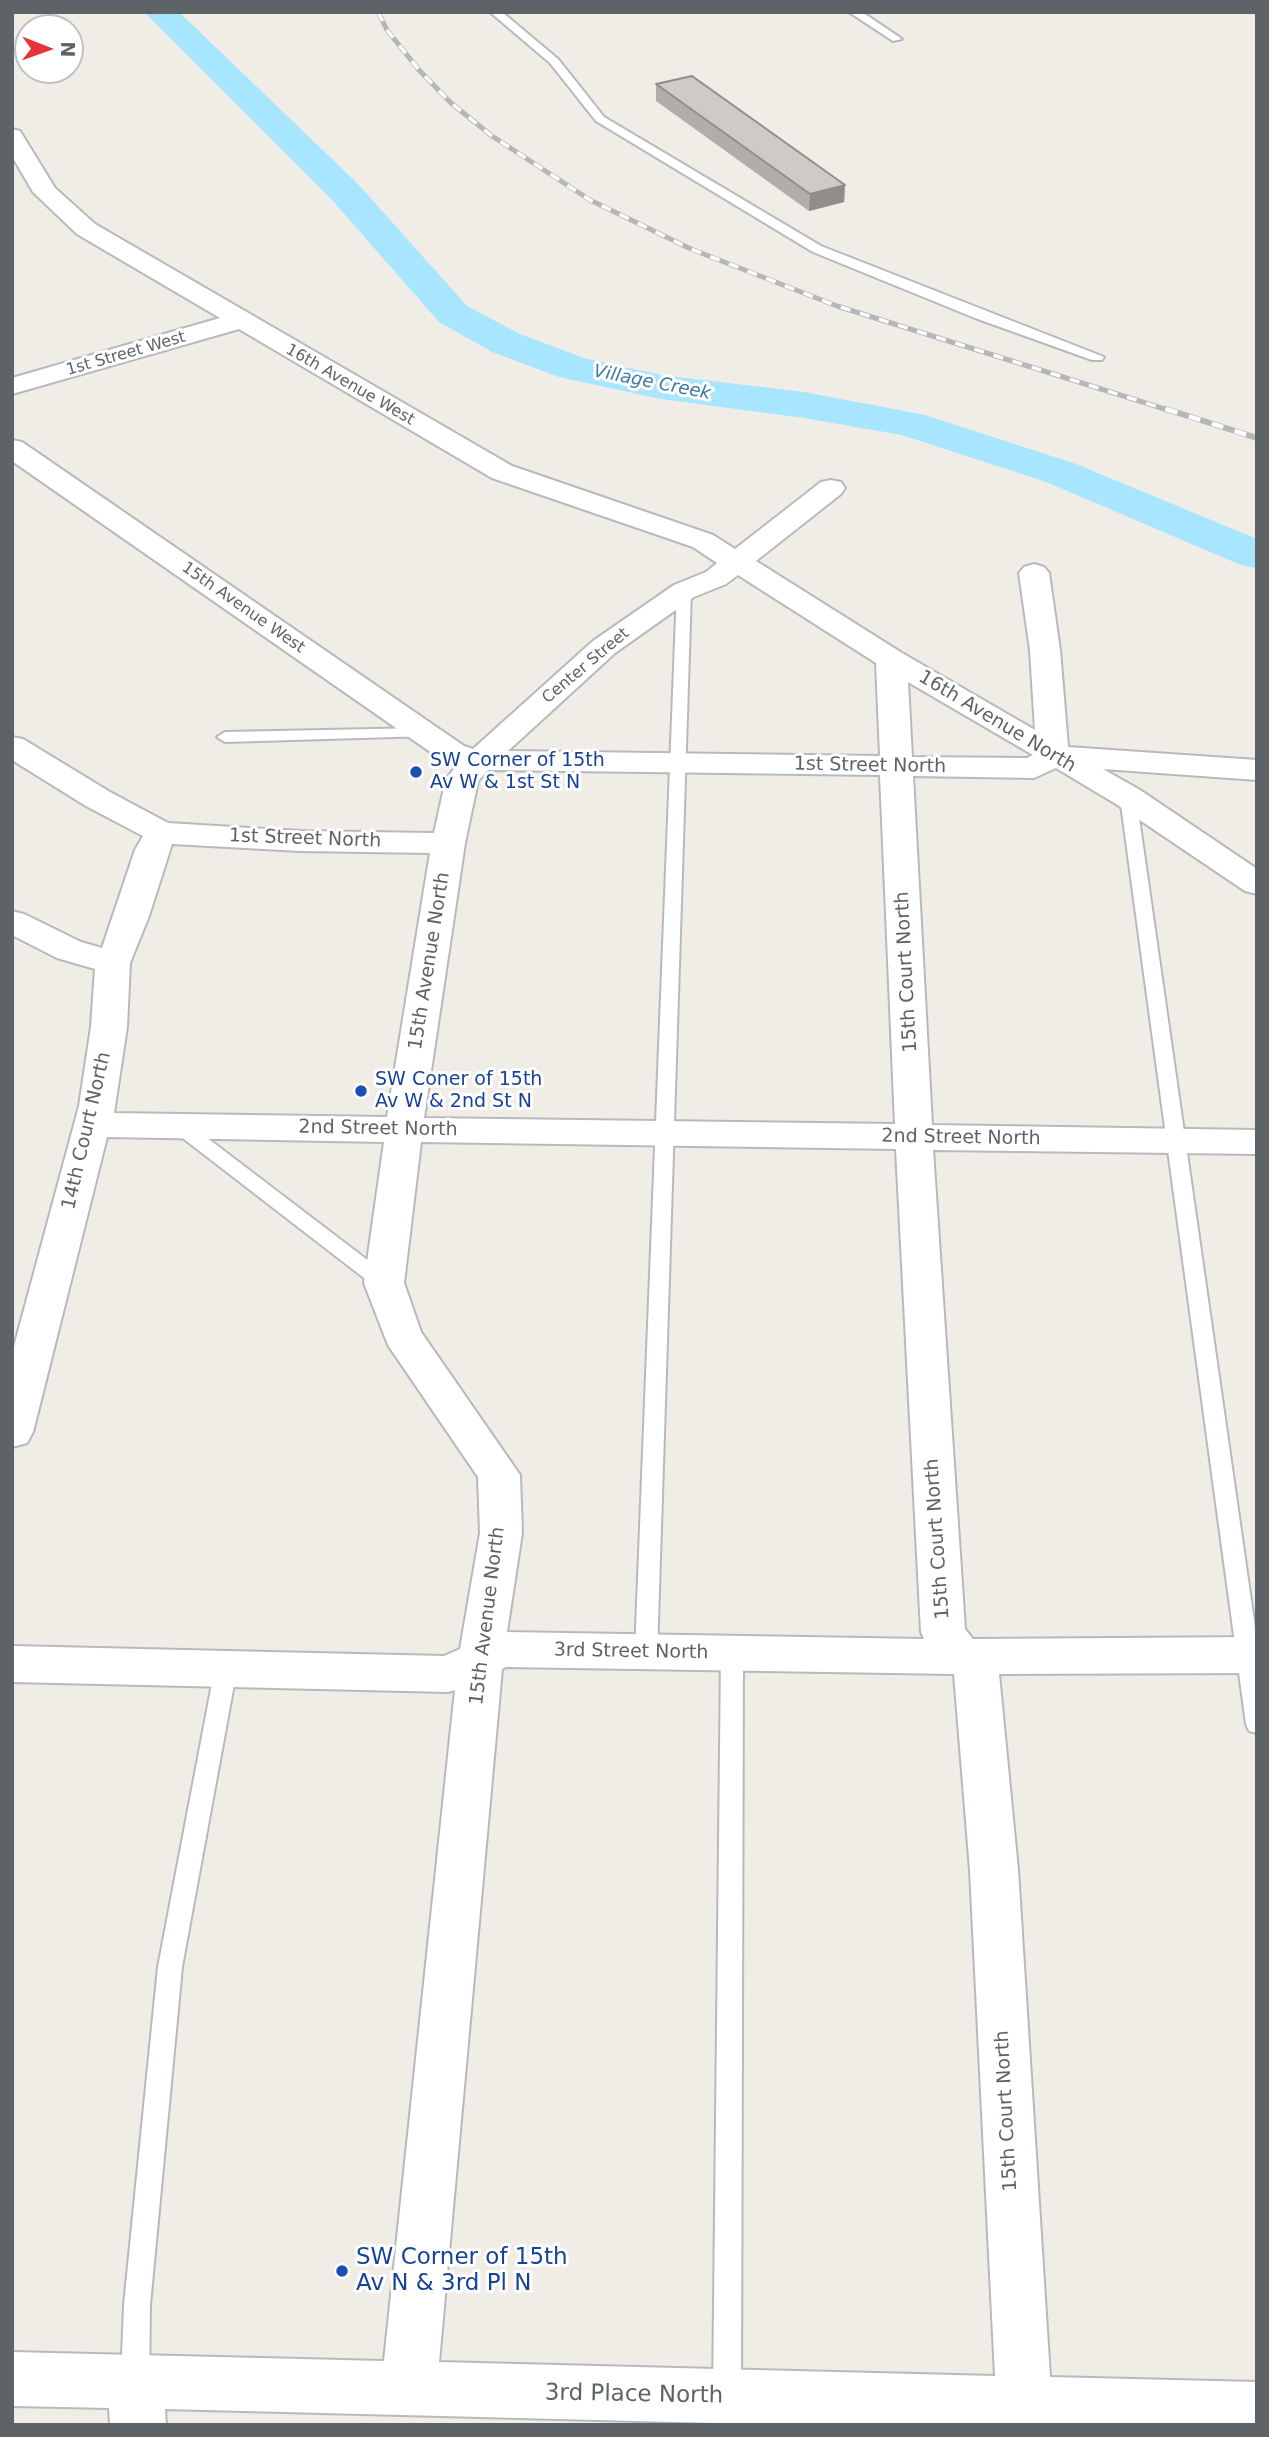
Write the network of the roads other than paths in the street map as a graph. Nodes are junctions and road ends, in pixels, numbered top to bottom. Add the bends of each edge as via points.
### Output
1 (495, 12) edge
2 (854, 12) edge
3 (897, 39) dead end
4 (12, 136) edge
5 (239, 321) junction
6 (1097, 357) dead end
7 (12, 386) edge
8 (12, 447) edge
9 (831, 488) dead end
10 (736, 560) junction
11 (1034, 573) dead end
12 (684, 591) junction
13 (891, 659) junction
14 (423, 733) junction
15 (225, 737) dead end
16 (12, 746) edge
17 (1053, 755) junction
18 (479, 760) junction
19 (678, 764) junction
20 (898, 767) junction
21 (1257, 770) edge
22 (1128, 797) junction
23 (161, 833) junction
24 (448, 843) junction
25 (1257, 884) edge
26 (12, 921) edge
27 (113, 962) junction
28 (92, 1125) junction
29 (178, 1125) junction
30 (404, 1130) junction
31 (665, 1135) junction
32 (915, 1136) junction
33 (1175, 1142) junction
34 (1257, 1142) edge
35 (384, 1283) junction
36 (12, 1432) edge
37 (646, 1653) junction
38 (1252, 1654) edge
39 (732, 1655) junction
40 (967, 1657) junction
41 (480, 1660) junction
42 (12, 1664) edge
43 (226, 1668) junction
44 (1257, 1724) edge
45 (12, 2379) edge
46 (410, 2390) junction
47 (727, 2396) junction
48 (137, 2403) edge
49 (1024, 2403) junction
50 (594, 2409) edge
51 (1257, 2409) edge

1 - 6 lane via 554,61 600,119 817,249
2 - 3 lane
4 - 5 street, 16th Avenue West via 45,192 86,229
5 - 7 street, 1st Street West
5 - 10 street, 16th Avenue West via 502,472 703,541
8 - 14 street, 15th Avenue West
9 - 10 street, Center Street
10 - 12 street, Center Street via 716,578
10 - 13 street, 16th Avenue North
11 - 17 street
12 - 18 street, Center Street via 604,646
12 - 19 lane
13 - 17 street, 16th Avenue North
13 - 20 street, 15th Court North
14 - 15 lane
14 - 18 street, 15th Avenue West via 453,753
16 - 23 street
17 - 20 street, 1st Street North via 1034,768
17 - 21 street, 1st Street North
17 - 22 street, 16th Avenue North
18 - 19 street, 1st Street North
18 - 24 street, 15th Avenue North via 461,779
19 - 20 street, 1st Street North
19 - 31 lane
20 - 32 street, 15th Court North
22 - 25 street, 16th Avenue North
22 - 33 lane
23 - 24 street, 1st Street North
23 - 27 street, 14th Court North
24 - 30 street, 15th Avenue North
26 - 27 street via 69,950
27 - 28 street, 14th Court North via 109,1027
28 - 29 street, 2nd Street North
28 - 36 street, 14th Court North
29 - 30 street, 2nd Street North
29 - 35 lane
30 - 31 street, 2nd Street North
30 - 35 street, 15th Avenue North
31 - 32 street, 2nd Street North
31 - 37 lane
32 - 33 street, 2nd Street North
32 - 40 street, 15th Court North via 943,1632 955,1650
33 - 34 street, 2nd Street North
33 - 38 lane
35 - 41 street, 15th Avenue North via 401,1335 499,1475 501,1533
37 - 39 street, 3rd Street North
37 - 41 street, 3rd Street North via 501,1649
38 - 40 street, 3rd Street North
38 - 44 lane
39 - 40 street, 3rd Street North
39 - 47 lane
40 - 49 street, 15th Court North via 976,1665 994,1870
41 - 43 street, 3rd Street North via 448,1674
41 - 46 street, 15th Avenue North
42 - 43 street, 3rd Street North
43 - 48 lane via 170,1967 137,2305
45 - 48 street, 3rd Place North
46 - 48 street, 3rd Place North
46 - 50 street, 3rd Place North
47 - 49 street, 3rd Place North
47 - 50 street, 3rd Place North
49 - 51 street, 3rd Place North

